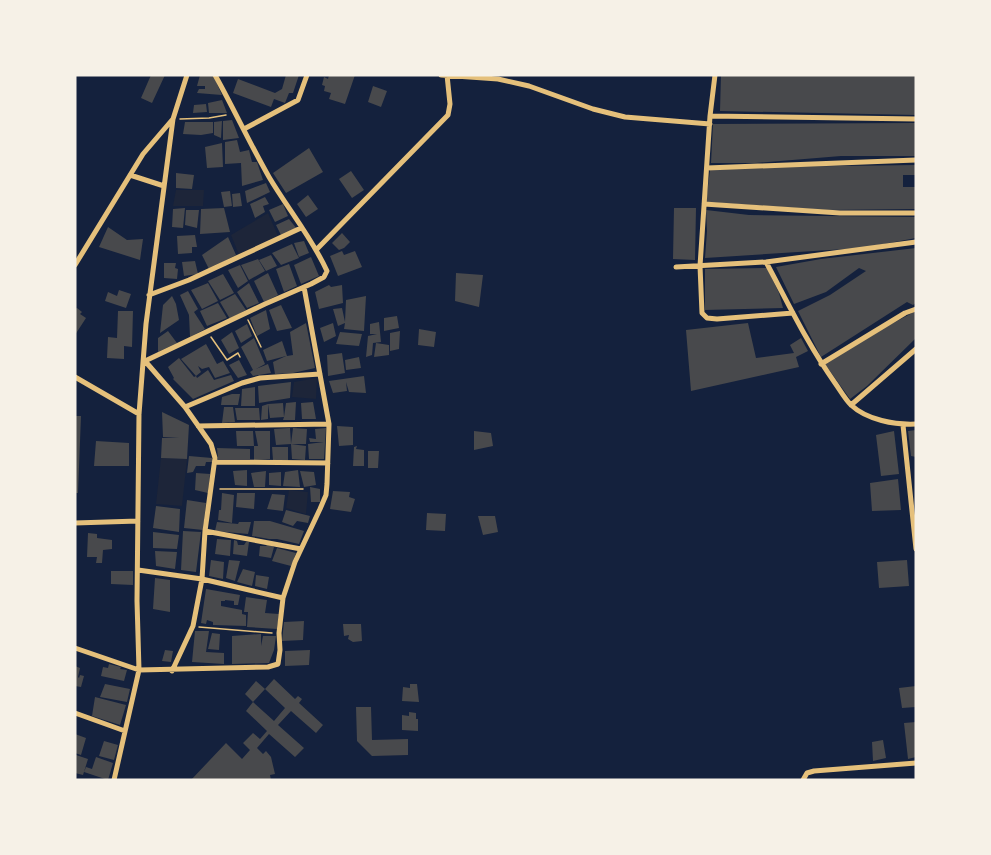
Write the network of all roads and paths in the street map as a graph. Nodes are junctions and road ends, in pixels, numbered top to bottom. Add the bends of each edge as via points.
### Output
1 (187, 75) edge
2 (215, 75) edge
3 (307, 75) edge
4 (441, 75) edge
5 (447, 75) edge
6 (715, 75) edge
7 (235, 113) junction
8 (710, 116) junction
9 (173, 119) junction
10 (916, 119) edge
11 (710, 124) junction
12 (244, 129) junction
13 (916, 160) edge
14 (707, 168) junction
15 (130, 175) junction
16 (164, 186) junction
17 (704, 204) junction
18 (916, 213) edge
19 (301, 228) junction
20 (916, 243) edge
21 (317, 249) junction
22 (766, 262) junction
23 (75, 265) edge
24 (699, 266) junction
25 (676, 267) dead end
26 (304, 287) junction
27 (149, 296) junction
28 (916, 309) edge
29 (793, 313) junction
30 (245, 314) junction
31 (207, 332) junction
32 (261, 346) dead end
33 (916, 349) edge
34 (240, 357) dead end
35 (145, 361) junction
36 (821, 364) junction
37 (320, 374) junction
38 (75, 377) edge
39 (851, 405) junction
40 (186, 407) junction
41 (140, 414) junction
42 (328, 424) junction
43 (916, 424) edge
44 (903, 425) junction
45 (198, 426) junction
46 (215, 462) junction
47 (328, 463) junction
48 (303, 489) dead end
49 (211, 490) junction
50 (914, 494) edge
51 (138, 521) junction
52 (75, 523) edge
53 (206, 531) junction
54 (916, 536) edge
55 (301, 549) junction
56 (916, 549) edge
57 (138, 570) junction
58 (202, 579) junction
59 (283, 598) junction
60 (193, 626) junction
61 (279, 633) junction
62 (75, 648) edge
63 (139, 670) junction
64 (172, 671) junction
65 (75, 713) edge
66 (125, 731) junction
67 (916, 763) edge
68 (114, 780) edge
69 (803, 780) edge

1 - 9 street
2 - 7 street
3 - 12 street via 298,100
4 - 5 street
5 - 11 street via 498,79 625,117
5 - 21 street via 448,114
6 - 8 street
7 - 9 path
7 - 12 street
8 - 10 street
8 - 11 street
9 - 15 street
9 - 16 street
11 - 14 street
12 - 19 street
13 - 14 street
14 - 17 street
15 - 16 street
15 - 23 street
16 - 27 street
17 - 18 street via 840,213
17 - 24 street
19 - 21 street
19 - 27 street
20 - 22 street
21 - 26 street via 327,271 324,277
22 - 24 street
22 - 29 street
24 - 25 street
24 - 29 street via 704,317
26 - 30 street
26 - 37 street
27 - 35 street
28 - 36 street
29 - 36 street
30 - 31 street
30 - 32 path
31 - 34 path via 227,360 238,353
31 - 35 street
33 - 39 street
35 - 40 street
35 - 41 street
36 - 39 street
37 - 40 street via 260,378
37 - 42 street
38 - 41 street
39 - 44 street via 862,413
40 - 45 street
41 - 51 street
42 - 45 street
42 - 47 street
43 - 44 street
44 - 50 street
45 - 46 street via 211,444
46 - 47 street
46 - 49 street
47 - 55 street via 326,495
48 - 49 path
49 - 53 street
50 - 54 street
51 - 52 street
51 - 57 street
53 - 55 street
53 - 58 street
54 - 56 street
55 - 59 street
57 - 58 street
57 - 63 street
58 - 59 street
58 - 60 street
59 - 61 street
60 - 61 path
60 - 64 street
61 - 64 street via 279,658 274,666
62 - 63 street
63 - 64 street
63 - 66 street
65 - 66 street
66 - 68 street
67 - 69 street via 814,771

